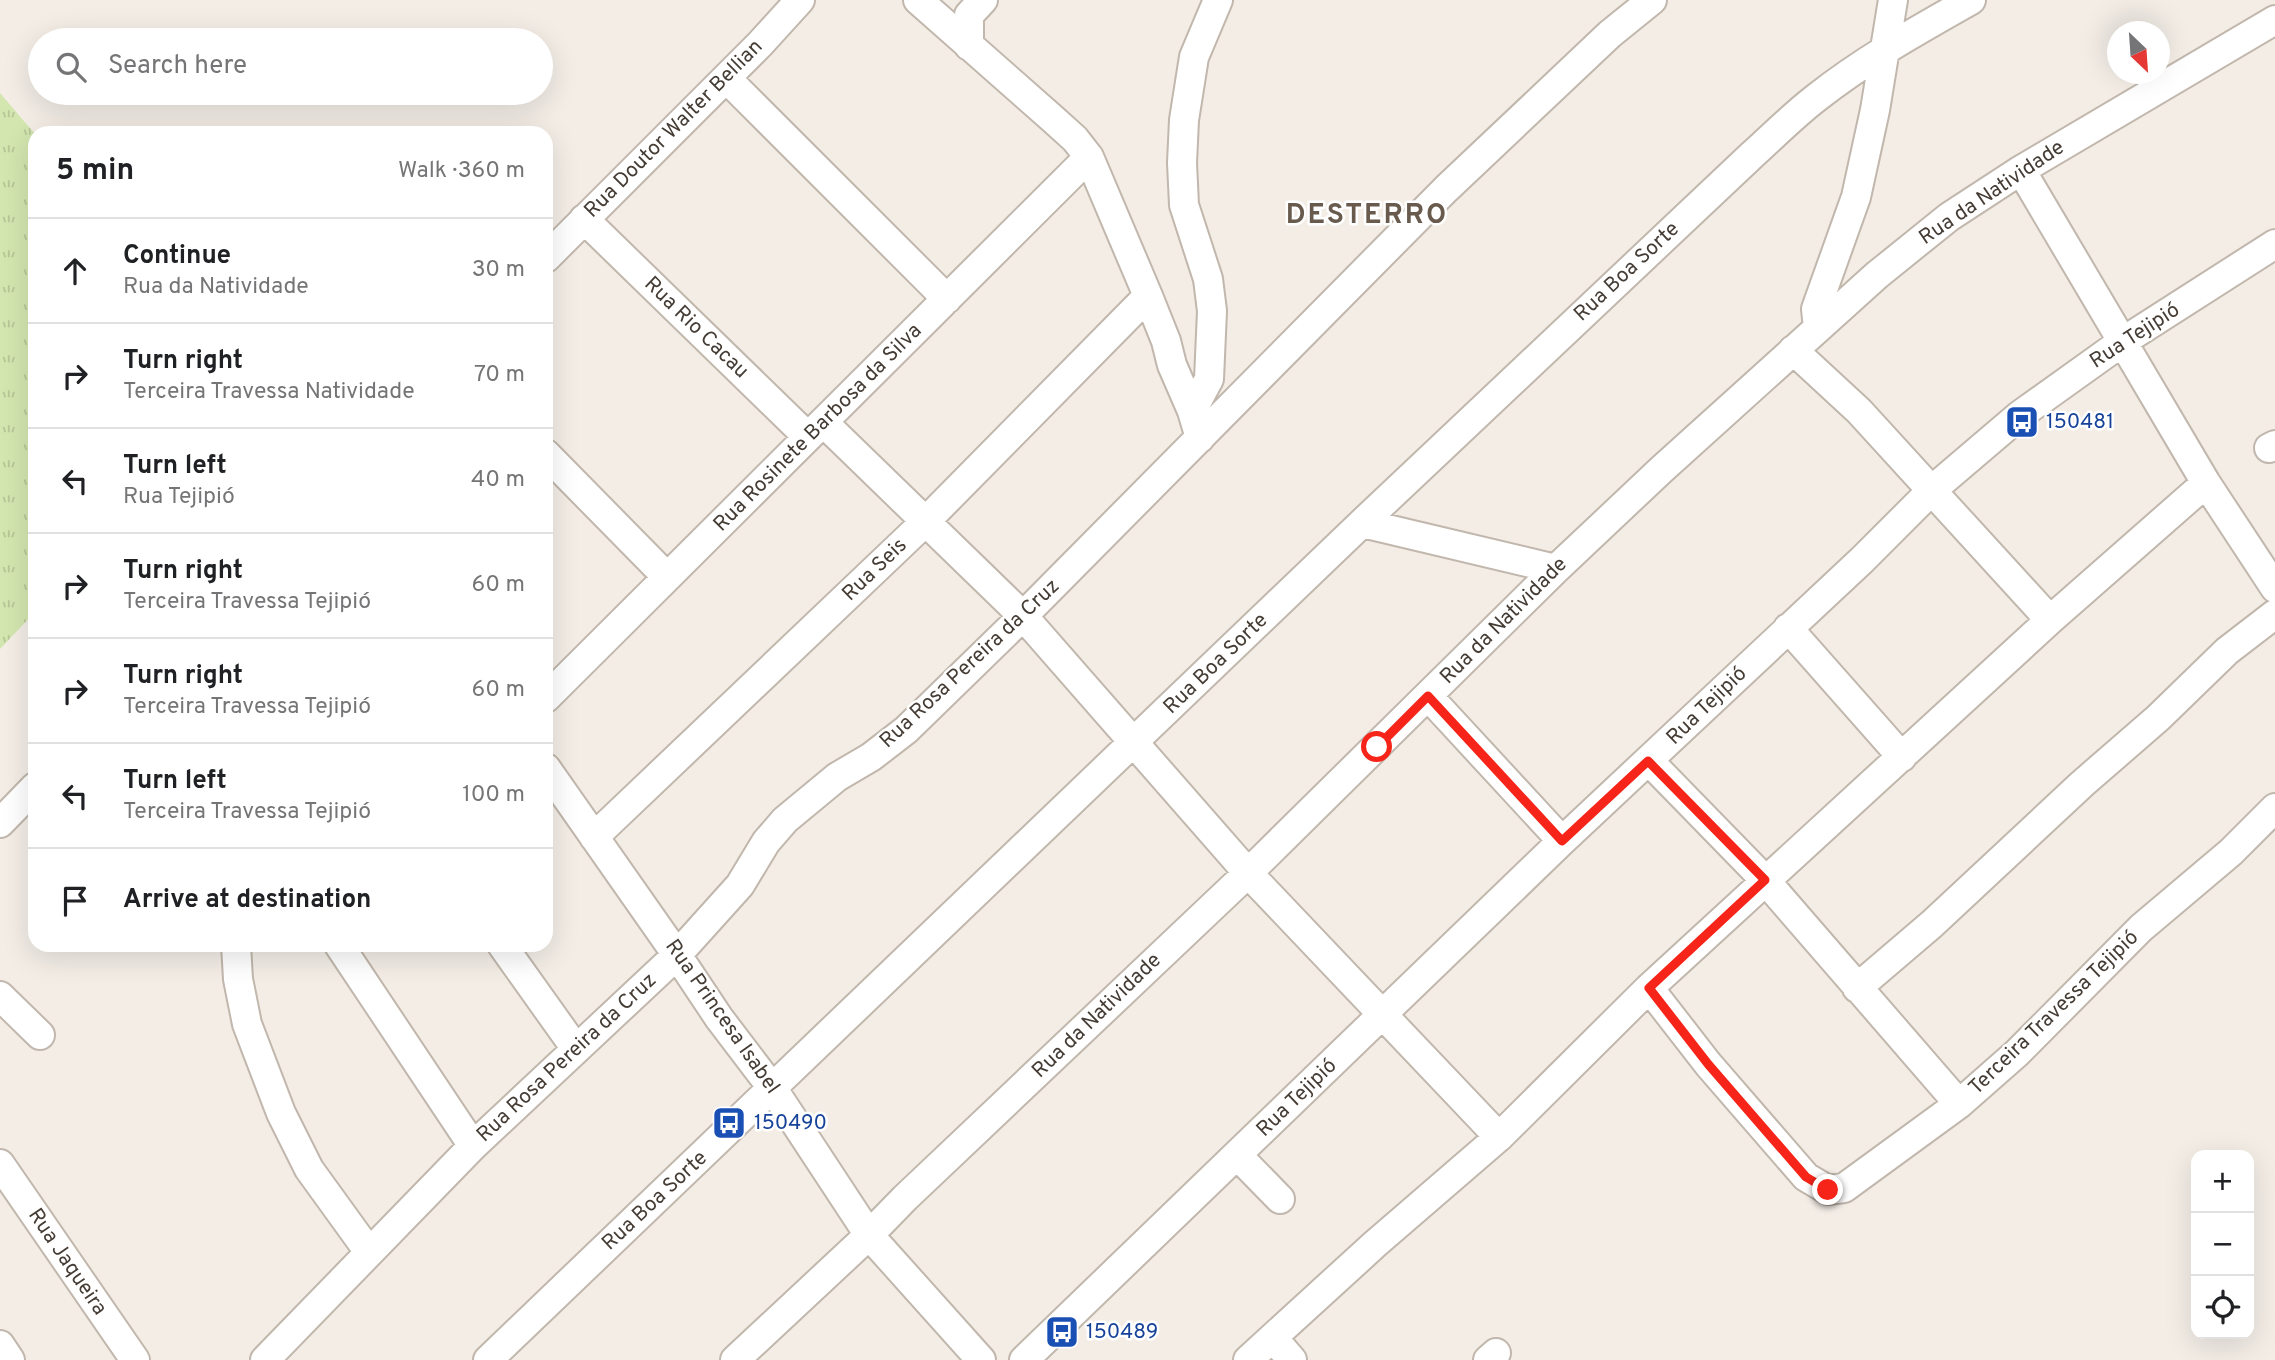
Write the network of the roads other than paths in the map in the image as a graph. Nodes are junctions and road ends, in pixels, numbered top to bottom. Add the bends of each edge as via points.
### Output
1 (800, 0) edge
2 (918, 0) edge
3 (983, 0) edge
4 (1218, 0) edge
5 (1653, 0) edge
6 (1893, 0) edge
7 (1971, 0) edge
8 (1623, 10) edge
9 (2275, 20) edge
10 (969, 46) junction
11 (1884, 51) junction
12 (726, 78) junction
13 (1089, 157) junction
14 (2021, 170) junction
15 (584, 219) junction
16 (2275, 244) edge
17 (553, 251) edge
18 (1148, 296) junction
19 (947, 299) junction
20 (1818, 328) junction
21 (2122, 342) junction
22 (1793, 350) junction
23 (1192, 411) junction
24 (816, 430) junction
25 (1200, 438) junction
26 (553, 461) edge
27 (2206, 483) junction
28 (1933, 490) junction
29 (925, 522) junction
30 (1362, 523) junction
31 (1556, 569) junction
32 (667, 578) junction
33 (2275, 588) edge
34 (2275, 614) edge
35 (1023, 616) junction
36 (2050, 620) junction
37 (1788, 628) junction
38 (553, 691) edge
39 (1428, 696) junction
40 (1134, 743) junction
41 (1902, 757) junction
42 (1648, 761) junction
43 (553, 778) edge
44 (28, 794) edge
45 (2275, 808) edge
46 (0, 822) edge
47 (594, 837) junction
48 (1562, 841) junction
49 (1248, 873) junction
50 (1765, 880) junction
51 (236, 952) edge
52 (344, 952) edge
53 (507, 952) edge
54 (677, 955) junction
55 (1649, 988) junction
56 (1857, 988) junction
57 (0, 996) edge
58 (1384, 1014) junction
59 (40, 1035) dead end
60 (576, 1049) junction
61 (773, 1089) junction
62 (1959, 1104) junction
63 (1499, 1137) junction
64 (473, 1146) junction
65 (1238, 1156) junction
66 (0, 1164) edge
67 (1280, 1199) dead end
68 (869, 1235) junction
69 (369, 1252) junction
70 (1273, 1338) junction
71 (0, 1345) edge
72 (10, 1360) edge
73 (135, 1360) edge
74 (265, 1360) edge
75 (488, 1360) edge
76 (735, 1360) edge
77 (981, 1360) edge
78 (1024, 1360) edge
79 (1248, 1360) edge
80 (1292, 1360) edge

1 - 12 street, Rua Doutor Walter Bellian
2 - 10 street
3 - 10 street via 970,15
4 - 23 street via 1194,57 1184,120 1184,205 1208,279 1212,311 1209,379
5 - 8 street, Rua Rosa Pereira da Cruz
6 - 11 street
7 - 11 street, Rua Boa Sorte
8 - 25 street, Rua Rosa Pereira da Cruz via 1610,34 1446,189
9 - 14 street, Rua da Natividade
10 - 13 street via 1075,139
11 - 20 street via 1856,197 1816,309
11 - 30 street, Rua Boa Sorte via 1815,99 1752,155
12 - 15 street, Rua Doutor Walter Bellian
12 - 19 street
13 - 18 street
13 - 19 street, Rua Rosinete Barbosa da Silva
14 - 20 street, Rua da Natividade via 1949,217
14 - 21 street
15 - 17 street, Rua Doutor Walter Bellian
15 - 24 street, Rua Rio Cacau
16 - 21 street, Rua Tejipió
18 - 23 street
18 - 29 street, Rua Seis
19 - 24 street, Rua Rosinete Barbosa da Silva
20 - 22 street, Rua da Natividade
21 - 27 street
21 - 28 street, Rua Tejipió via 2020,415
22 - 28 street
22 - 31 street, Rua da Natividade
23 - 25 street
24 - 29 street, Rua Rio Cacau
24 - 32 street, Rua Rosinete Barbosa da Silva
25 - 35 street, Rua Rosa Pereira da Cruz
26 - 32 street
27 - 33 street
27 - 36 street
28 - 36 street
28 - 37 street, Rua Tejipió
29 - 35 street, Rua Rio Cacau
29 - 47 street, Rua Seis
30 - 31 street
30 - 40 street, Rua Boa Sorte
31 - 39 street, Rua da Natividade
32 - 38 street, Rua Rosinete Barbosa da Silva
34 - 56 street via 2227,651
35 - 40 street, Rua Rio Cacau
35 - 54 street, Rua Rosa Pereira da Cruz via 905,730 785,820 740,885
36 - 41 street
37 - 41 street
37 - 42 street, Rua Tejipió
39 - 48 street
39 - 49 street, Rua da Natividade
40 - 49 street, Rua Rio Cacau
40 - 61 street, Rua Boa Sorte
41 - 50 street
42 - 48 street, Rua Tejipió
42 - 50 street, Terceira Travessa Tejipió
43 - 47 street, Rua Princesa Isabel
44 - 46 street
45 - 62 street, Terceira Travessa Tejipió via 2141,928 2017,1053
47 - 54 street, Rua Princesa Isabel
48 - 58 street, Rua Tejipió
49 - 58 street, Rua Rio Cacau
49 - 68 street, Rua da Natividade
50 - 55 street
50 - 56 street, Terceira Travessa Tejipió
51 - 69 street via 247,1024 281,1113 309,1168
52 - 64 street
53 - 60 street
54 - 60 street, Rua Rosa Pereira da Cruz
54 - 61 street, Rua Princesa Isabel
55 - 62 street via 1708,1064 1806,1177 1821,1187 1844,1188
55 - 63 street
56 - 62 street, Terceira Travessa Tejipió
57 - 59 street
58 - 63 street, Rua Rio Cacau
58 - 65 street, Rua Tejipió
60 - 64 street, Rua Rosa Pereira da Cruz
61 - 68 street, Rua Princesa Isabel
61 - 75 street, Rua Boa Sorte
63 - 70 street
64 - 69 street, Rua Rosa Pereira da Cruz
65 - 67 street
65 - 78 street, Rua Tejipió
66 - 73 street, Rua Jaqueira
68 - 76 street, Rua da Natividade
68 - 77 street, Rua Princesa Isabel
69 - 74 street, Rua Rosa Pereira da Cruz
70 - 79 street
70 - 80 street
71 - 72 street

